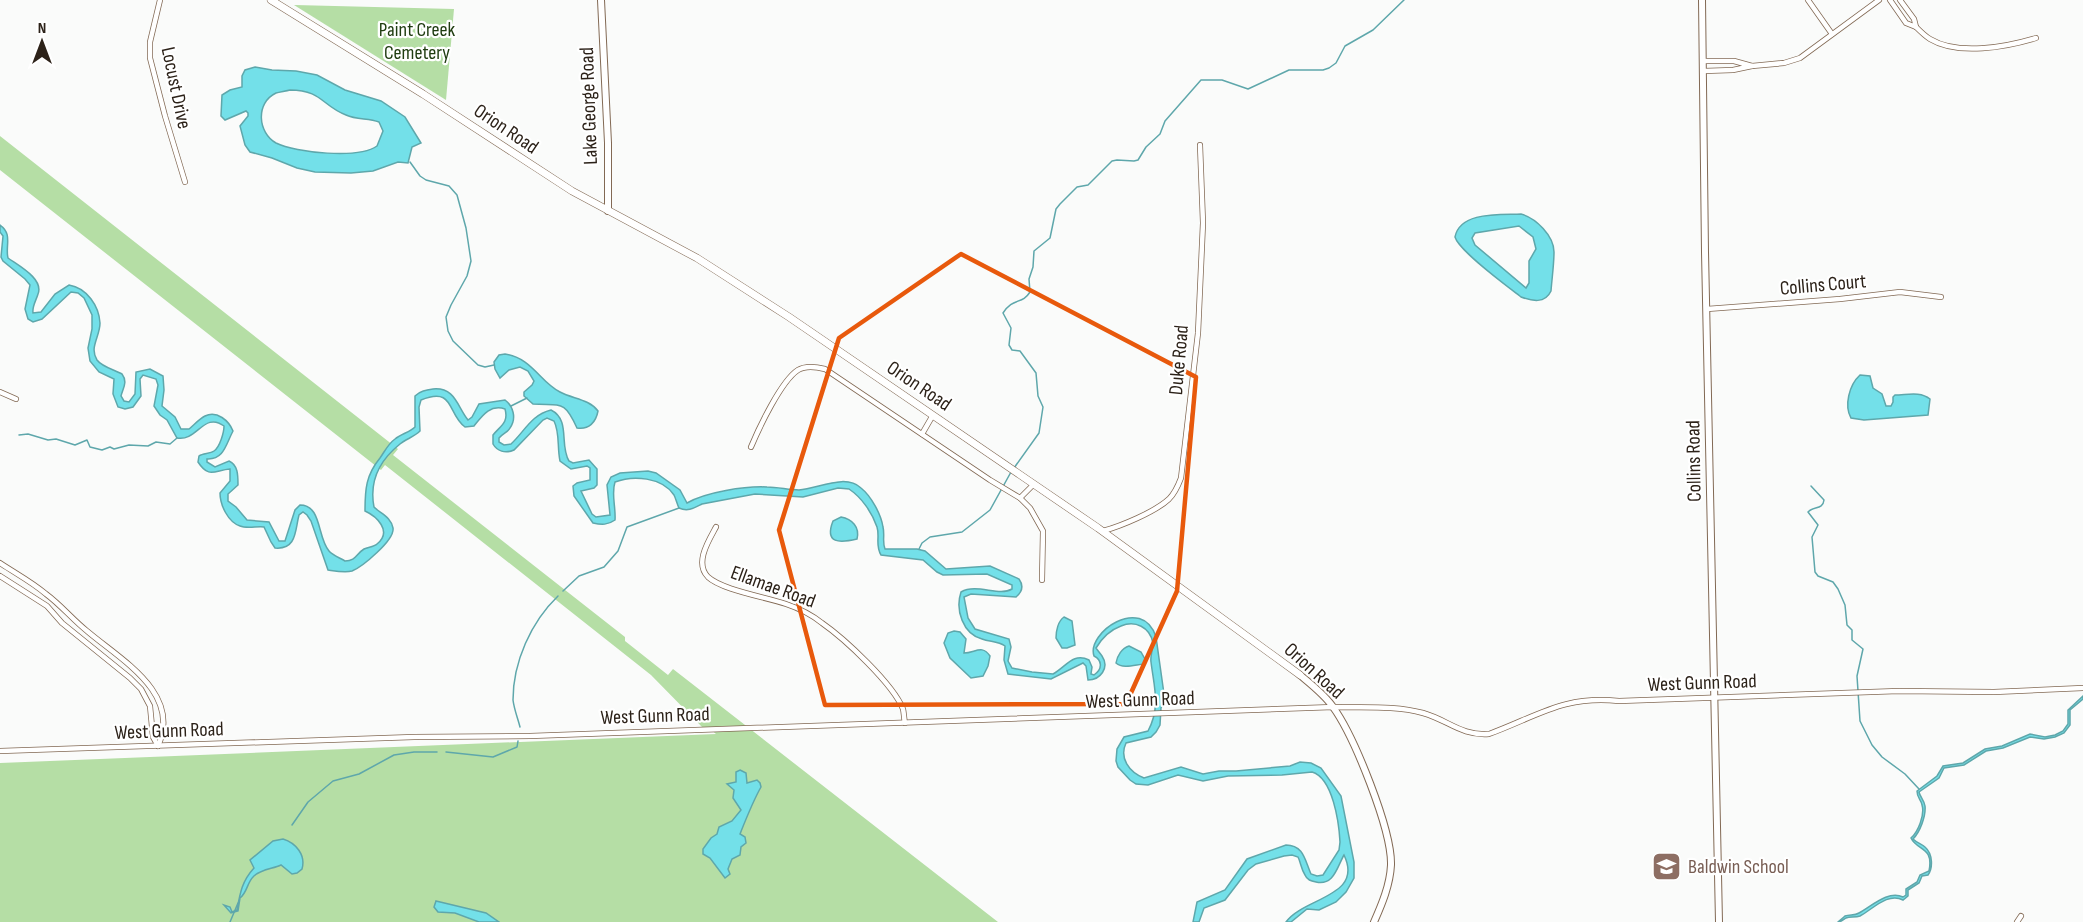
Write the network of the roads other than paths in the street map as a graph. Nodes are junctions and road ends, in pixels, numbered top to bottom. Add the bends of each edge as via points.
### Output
1 (160, 0) edge
2 (601, 0) edge
3 (1702, 0) edge
4 (1808, 0) edge
5 (1879, 0) edge
6 (1890, 0) edge
7 (1900, 0) edge
8 (276, 1) edge
9 (1916, 27) junction
10 (1832, 34) junction
11 (2036, 38) dead end
12 (1703, 61) junction
13 (1752, 66) junction
14 (1704, 71) junction
15 (1200, 145) dead end
16 (185, 182) dead end
17 (608, 211) junction
18 (1941, 297) dead end
19 (1707, 309) junction
20 (0, 392) edge
21 (16, 399) dead end
22 (934, 415) junction
23 (922, 434) junction
24 (751, 447) dead end
25 (1034, 484) junction
26 (1020, 498) junction
27 (716, 527) dead end
28 (1103, 531) junction
29 (0, 563) edge
30 (0, 576) edge
31 (1042, 580) dead end
32 (59, 605) junction
33 (52, 612) junction
34 (1300, 675) joint
35 (2083, 688) edge
36 (1715, 698) junction
37 (159, 704) junction
38 (150, 706) junction
39 (1334, 707) junction
40 (904, 723) junction
41 (158, 746) junction
42 (0, 751) edge
43 (2021, 916) dead end
44 (1374, 922) edge
45 (1719, 922) edge
46 (2017, 922) edge

1 - 16 street, Locust Drive via 151,34 150,58
2 - 17 street, Lake George Road
3 - 12 street, Collins Road
4 - 10 street
5 - 10 street
6 - 9 street via 1906,23
7 - 9 street
8 - 17 main road, Orion Road
9 - 11 street via 1930,39 1957,47 2009,46
10 - 13 street via 1800,58
12 - 13 street via 1734,61
12 - 14 street, Collins Road
13 - 14 street
14 - 19 street, Collins Road
15 - 28 street, Duke Road via 1203,223 1198,333 1181,478 1177,490 1159,507
17 - 22 main road, Orion Road via 697,258
18 - 19 street, Collins Court via 1900,292
19 - 36 street, Collins Road
20 - 21 street
22 - 23 street
22 - 25 main road, Orion Road
23 - 24 street via 834,374 811,367 798,369 791,376 765,416
23 - 26 street
25 - 26 street
25 - 28 main road, Orion Road
26 - 31 street via 1043,531
27 - 40 street, Ellamae Road via 703,557 708,577 787,604 822,622 890,687 903,710
28 - 34 main road, Orion Road
29 - 32 street
30 - 33 street
32 - 33 street
32 - 37 street via 130,665 149,685
33 - 38 street via 130,678
34 - 39 street, Orion Road
35 - 36 street, West Gunn Road
36 - 39 street, West Gunn Road via 1581,700 1477,735 1424,713
36 - 45 street, Collins Road
37 - 38 street
37 - 41 street via 163,720
38 - 41 street via 153,737
39 - 40 street, West Gunn Road
39 - 44 street, Orion Road via 1355,745 1390,848 1390,874
40 - 41 street, West Gunn Road
41 - 42 street, West Gunn Road
43 - 46 street

